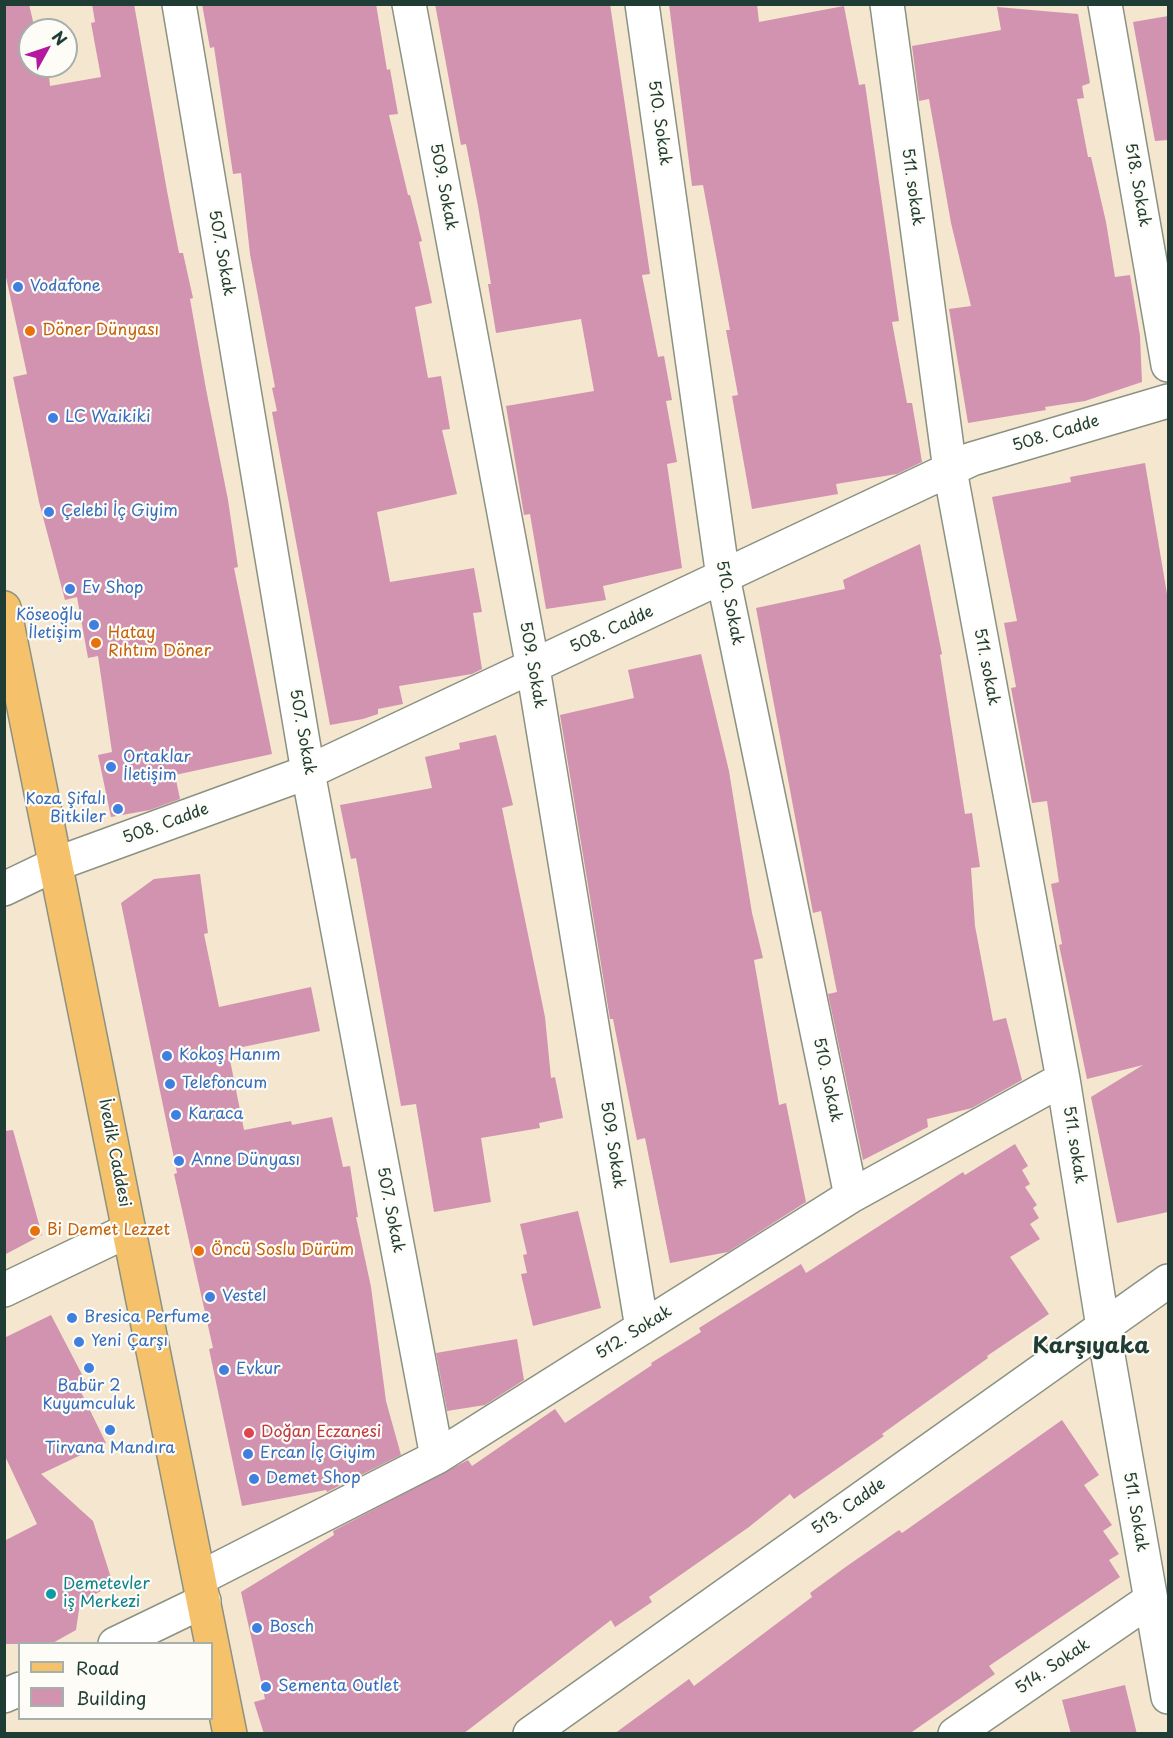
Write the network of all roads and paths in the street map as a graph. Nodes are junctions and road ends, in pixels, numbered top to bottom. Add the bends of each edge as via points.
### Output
1 (178, 4) edge
2 (409, 4) edge
3 (642, 4) edge
4 (887, 4) edge
5 (1105, 4) edge
6 (1168, 365) edge
7 (1168, 400) edge
8 (950, 470) junction
9 (723, 578) junction
10 (4, 608) edge
11 (533, 668) junction
12 (308, 772) junction
13 (56, 864) junction
14 (4, 889) edge
15 (1063, 1079) junction
16 (851, 1196) junction
17 (129, 1230) junction
18 (1168, 1281) edge
19 (4, 1290) edge
20 (642, 1328) junction
21 (1103, 1328) junction
22 (437, 1457) junction
23 (202, 1590) junction
24 (1150, 1600) junction
25 (118, 1642) edge
26 (212, 1642) edge
27 (213, 1647) edge
28 (18, 1690) edge
29 (4, 1696) edge
30 (1168, 1697) edge
31 (230, 1734) edge
32 (530, 1734) edge
33 (955, 1734) edge

1 - 12 street, 507. Sokak
2 - 11 street, 509. Sokak
3 - 9 street, 510. Sokak
4 - 8 street, 511. sokak
5 - 6 street, 518. Sokak
7 - 8 street, 508. Cadde via 972,459
8 - 9 street, 508. Cadde
8 - 15 street, 511. sokak
9 - 11 street, 508. Cadde
9 - 16 street, 510. Sokak
10 - 13 main road, İvedik Caddesi
11 - 12 street, 508. Cadde
11 - 20 street, 509. Sokak
12 - 13 street, 508. Cadde
12 - 22 street, 507. Sokak
13 - 14 street, 508. Cadde
13 - 17 main road, İvedik Caddesi
15 - 16 street, 512. Sokak
15 - 21 street, 511. sokak
16 - 20 street, 512. Sokak
17 - 19 street
17 - 23 main road, İvedik Caddesi
18 - 21 street, 513. Cadde
20 - 22 street, 512. Sokak
21 - 24 street, 511. Sokak
21 - 32 street, 513. Cadde
22 - 23 street, 512. Sokak
23 - 25 street, 512. Sokak
23 - 26 main road, İvedik Caddesi
24 - 30 street, 511. Sokak
24 - 33 street, 514. Sokak
27 - 31 main road, İvedik Caddesi
28 - 29 street

